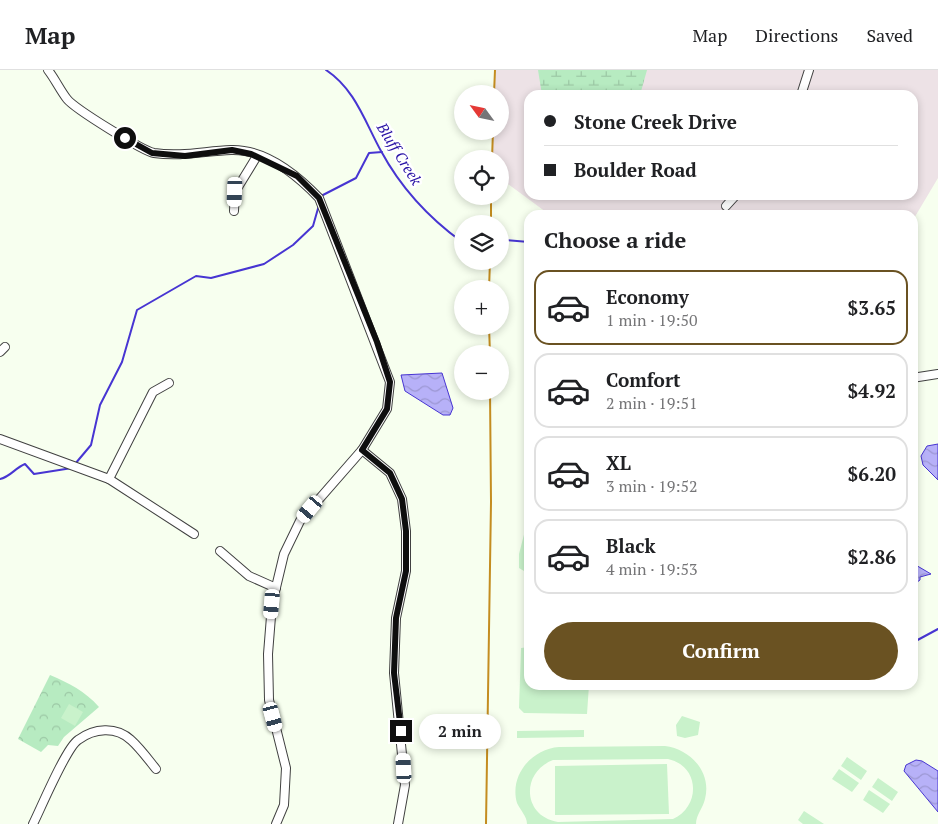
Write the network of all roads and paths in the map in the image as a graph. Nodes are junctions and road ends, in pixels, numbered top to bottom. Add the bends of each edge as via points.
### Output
1 (48, 70) edge
2 (809, 70) edge
3 (803, 90) edge
4 (257, 156) junction
5 (731, 200) edge
6 (726, 206) dead end
7 (234, 211) dead end
8 (938, 374) edge
9 (918, 377) edge
10 (169, 383) dead end
11 (0, 439) edge
12 (362, 450) junction
13 (109, 479) junction
14 (194, 534) dead end
15 (220, 551) dead end
16 (276, 588) junction
17 (156, 769) dead end
18 (32, 824) edge
19 (276, 824) edge
20 (398, 824) edge

1 - 4 street via 68,100 152,153 185,156 232,150
2 - 3 street
4 - 7 street via 235,192
4 - 12 street via 297,176 319,198 377,342 390,382 387,409
5 - 6 street
8 - 9 street
10 - 13 street via 153,392
11 - 13 street
12 - 16 street via 300,521 284,554
12 - 20 street via 390,473 402,499 406,531 406,571 396,618 394,673 405,785
13 - 14 street
15 - 16 street via 249,576
16 - 19 street via 268,654 269,700 286,768 284,805
17 - 18 street via 130,738 112,730 98,730 77,740

